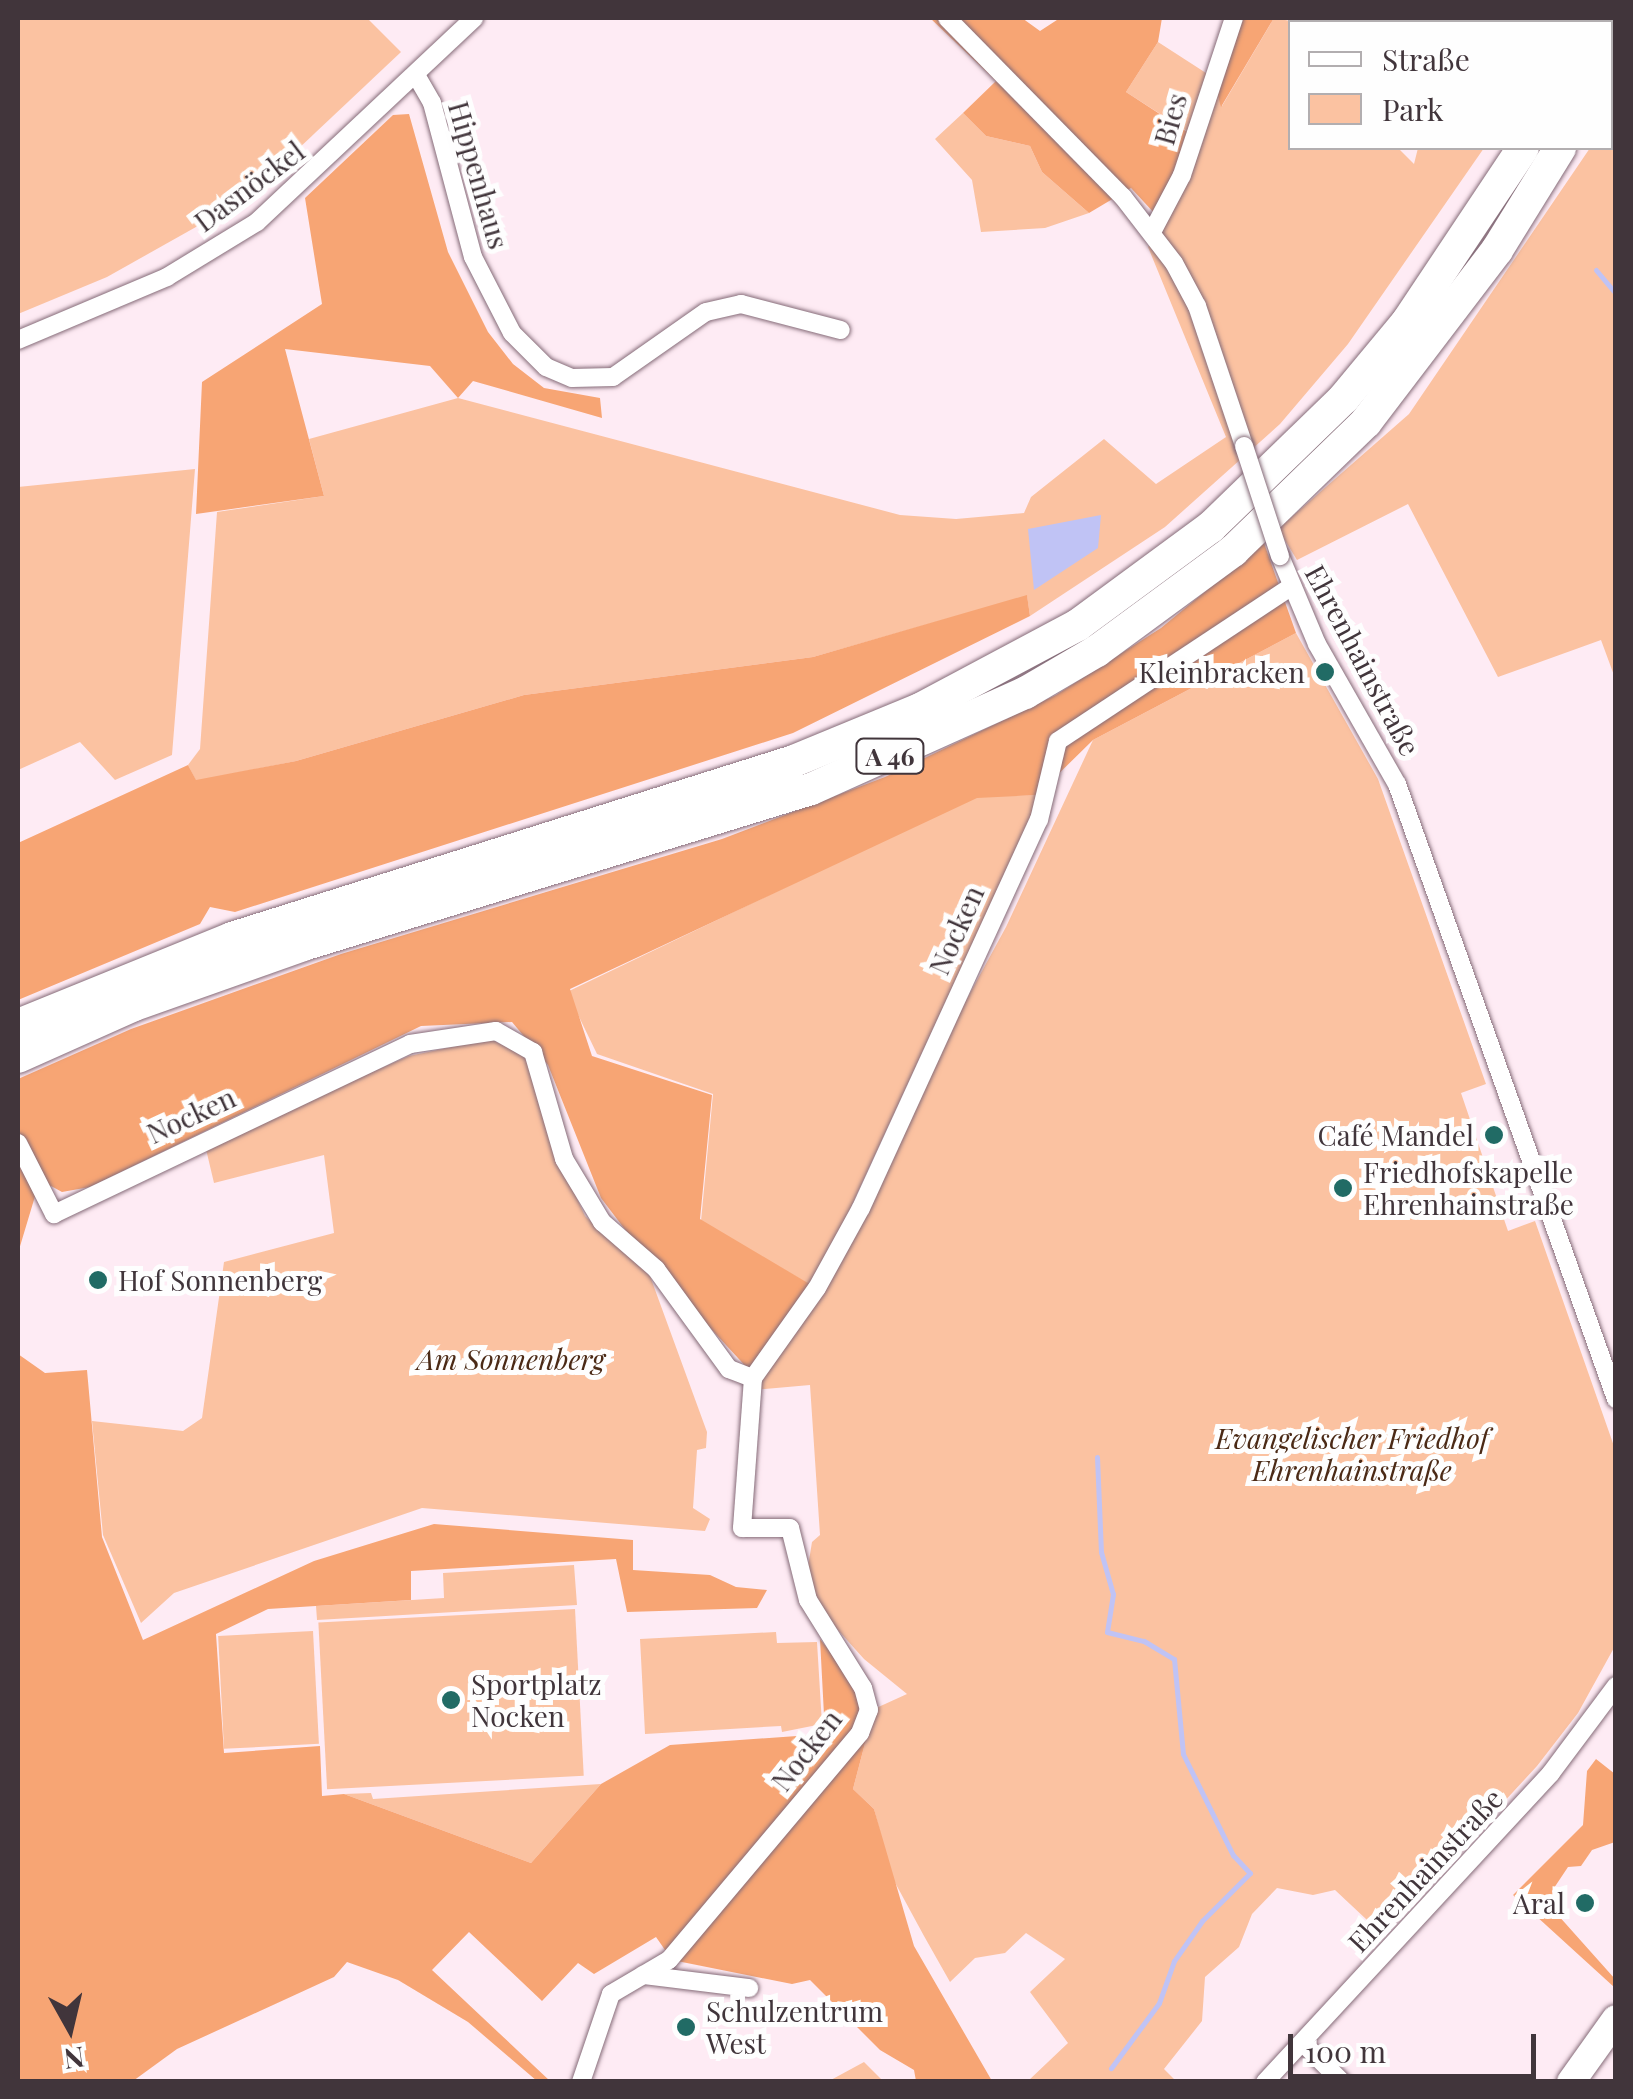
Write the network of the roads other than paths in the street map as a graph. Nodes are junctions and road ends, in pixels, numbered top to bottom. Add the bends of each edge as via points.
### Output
1 (474, 18) edge
2 (946, 18) edge
3 (1234, 18) edge
4 (416, 75) junction
5 (1522, 150) edge
6 (1559, 150) edge
7 (1152, 232) junction
8 (841, 330) dead end
9 (18, 340) edge
10 (1291, 587) junction
11 (18, 1026) edge
12 (18, 1057) edge
13 (18, 1144) edge
14 (752, 1378) junction
15 (1616, 1399) edge
16 (1616, 1686) edge
17 (643, 1975) junction
18 (749, 1988) dead end
19 (1616, 2019) edge
20 (1304, 2042) junction
21 (581, 2082) edge
22 (1265, 2082) edge
23 (1342, 2082) edge
24 (1571, 2082) edge

1 - 4 street, Dasnöckel
2 - 7 street, Ehrenhainstraße
3 - 7 street, Bies via 1182,175
4 - 8 street, Hippenhaus via 432,103 473,258 518,342 546,367 572,378 612,376 706,312 741,304
4 - 9 street, Dasnöckel via 257,222 166,277
5 - 11 highway, A 46 via 1407,322 1344,398 1211,528 1078,625 920,709 794,761 232,938
6 - 12 highway, A 46 via 1475,281 1366,422 1233,551 1097,651 993,708 810,789 234,968
7 - 10 street, Ehrenhainstraße, bridge via 1197,306
10 - 14 street, Nocken via 1058,741 1039,820 860,1208 817,1288
10 - 15 street, Ehrenhainstraße via 1397,784
13 - 14 street, Nocken via 54,1214 410,1044 496,1030 534,1052 564,1158 602,1222 656,1269 729,1368
14 - 17 street, Nocken via 742,1528 790,1528 808,1600 863,1688 868,1710 860,1733 669,1960
16 - 20 street, Ehrenhainstraße via 1551,1773
17 - 18 street
17 - 21 street, Nocken via 611,1994
19 - 24 main road
20 - 22 street, Ehrenhainstraße
20 - 23 street

